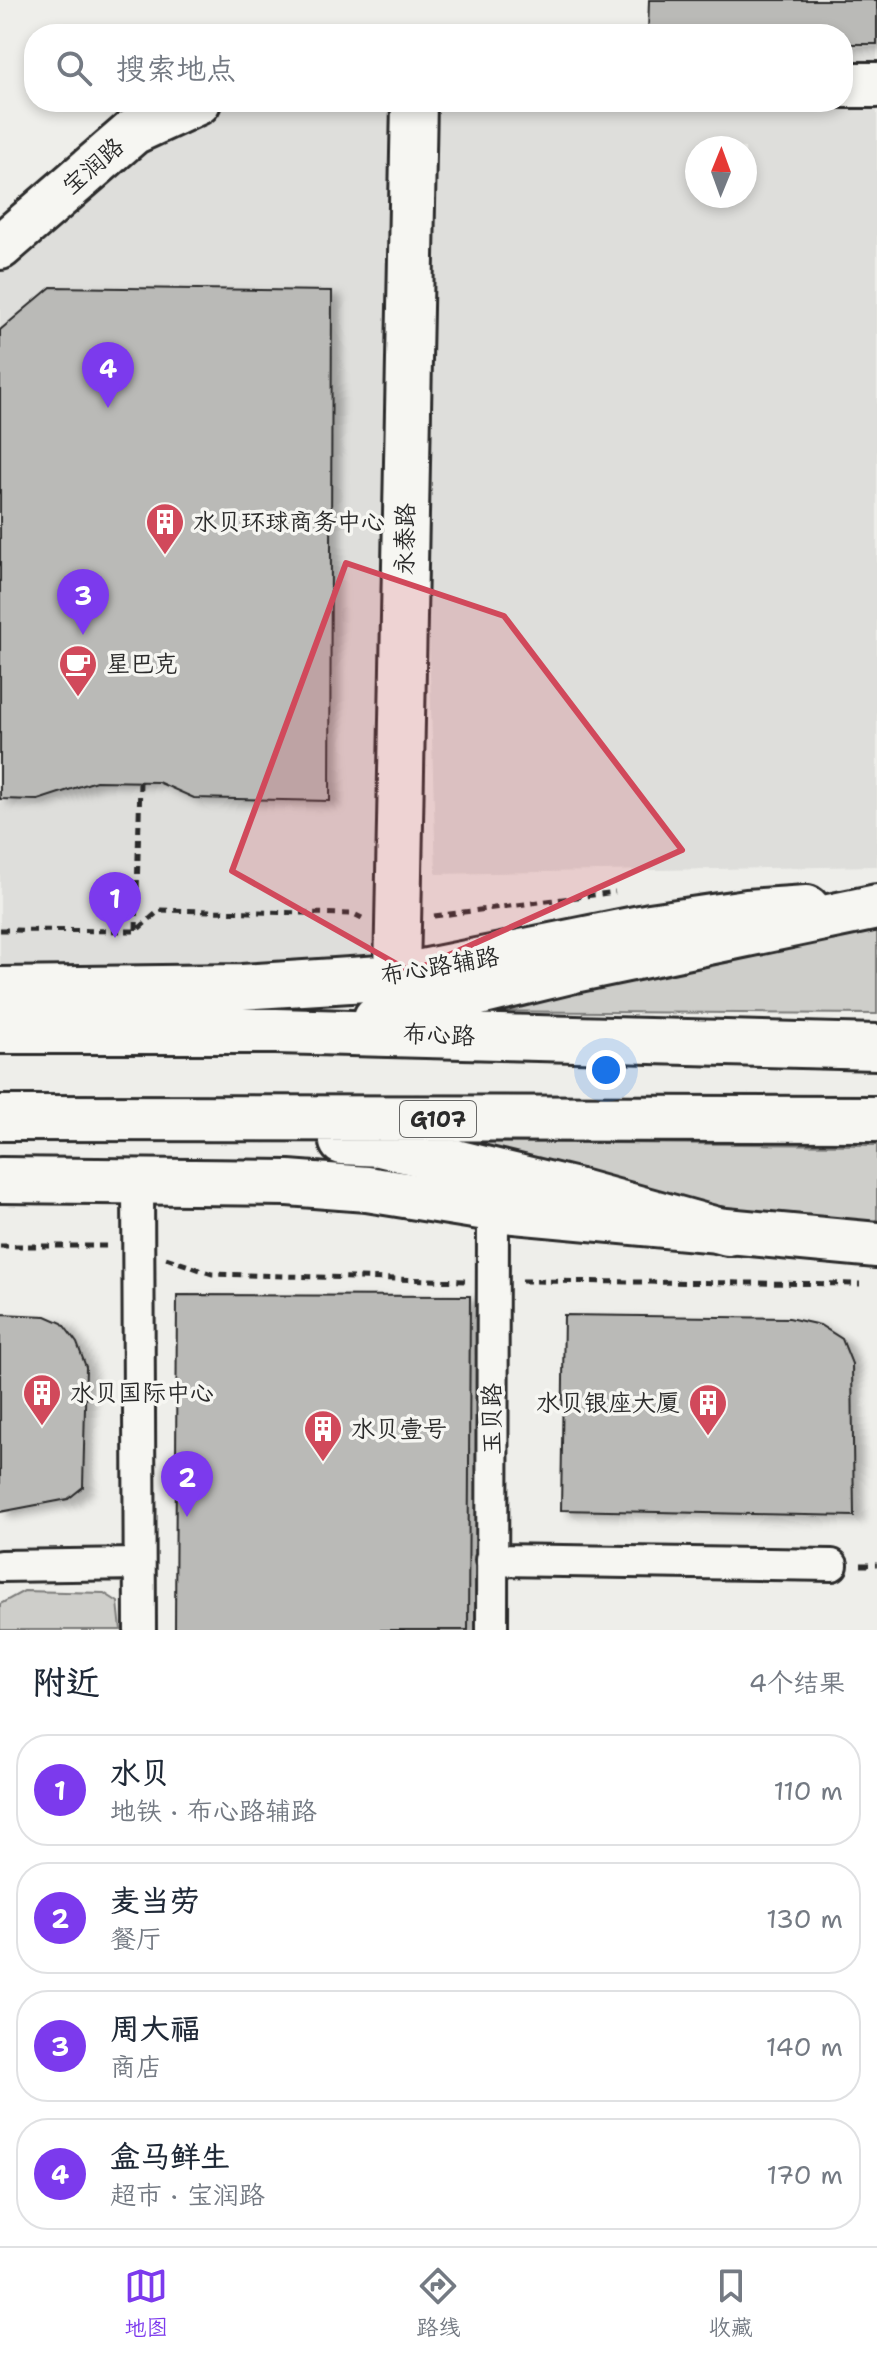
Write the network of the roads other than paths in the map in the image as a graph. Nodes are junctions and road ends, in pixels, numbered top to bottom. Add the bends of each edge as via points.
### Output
1 (853, 85) edge
2 (877, 85) edge
3 (176, 112) edge
4 (414, 112) edge
5 (0, 247) edge
6 (877, 906) edge
7 (397, 977) junction
8 (0, 990) edge
9 (0, 1031) edge
10 (276, 1031) junction
11 (877, 1047) edge
12 (0, 1119) edge
13 (877, 1119) edge
14 (0, 1180) edge
15 (138, 1182) junction
16 (493, 1209) junction
17 (728, 1233) junction
18 (869, 1265) edge
19 (491, 1560) junction
20 (139, 1564) junction
21 (832, 1565) dead end
22 (0, 1566) edge
23 (140, 1630) edge
24 (492, 1630) edge

1 - 2 main road
3 - 5 main road, 宝润路 via 133,132
4 - 7 main road, 永泰路
6 - 7 main road, 布心路辅路 via 747,912 650,926
6 - 10 main road via 378,1018
7 - 8 main road, 布心路辅路 via 242,987
9 - 10 main road, 布心路
10 - 11 main road, 布心路
12 - 13 main road, G107
12 - 17 main road via 380,1144
14 - 15 main road
15 - 16 main road via 367,1189
15 - 20 street
16 - 17 main road
16 - 19 street, 玉贝路
17 - 18 main road
19 - 21 street
19 - 24 street, 玉贝路
20 - 22 street
20 - 23 street

